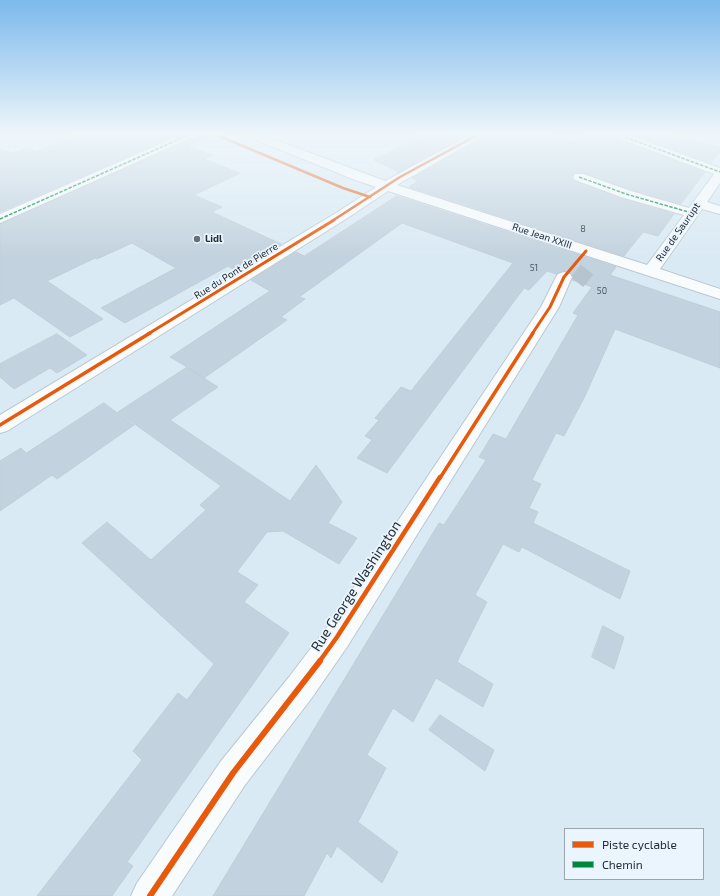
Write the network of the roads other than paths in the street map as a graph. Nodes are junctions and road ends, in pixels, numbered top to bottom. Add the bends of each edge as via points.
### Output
1 (99, 175) edge
2 (353, 175) edge
3 (406, 175) edge
4 (719, 175) edge
5 (580, 176) dead end
6 (386, 186) junction
7 (695, 208) junction
8 (720, 210) edge
9 (0, 219) edge
10 (651, 271) junction
11 (571, 279) tunnel mouth
12 (720, 294) edge
13 (0, 425) edge
14 (150, 896) edge

1 - 9 street
2 - 6 street, Rue Jean XXIII
3 - 6 street, Rue du Pont de Pierre
4 - 7 street, Rue de Saurupt
5 - 7 street via 626,194
6 - 10 street, Rue Jean XXIII via 588,258
6 - 13 street, Rue du Pont de Pierre
7 - 8 street
7 - 10 street, Rue de Saurupt
10 - 12 street, Rue Jean XXIII
11 - 14 street, Rue George Washington via 550,307 338,637 233,773

